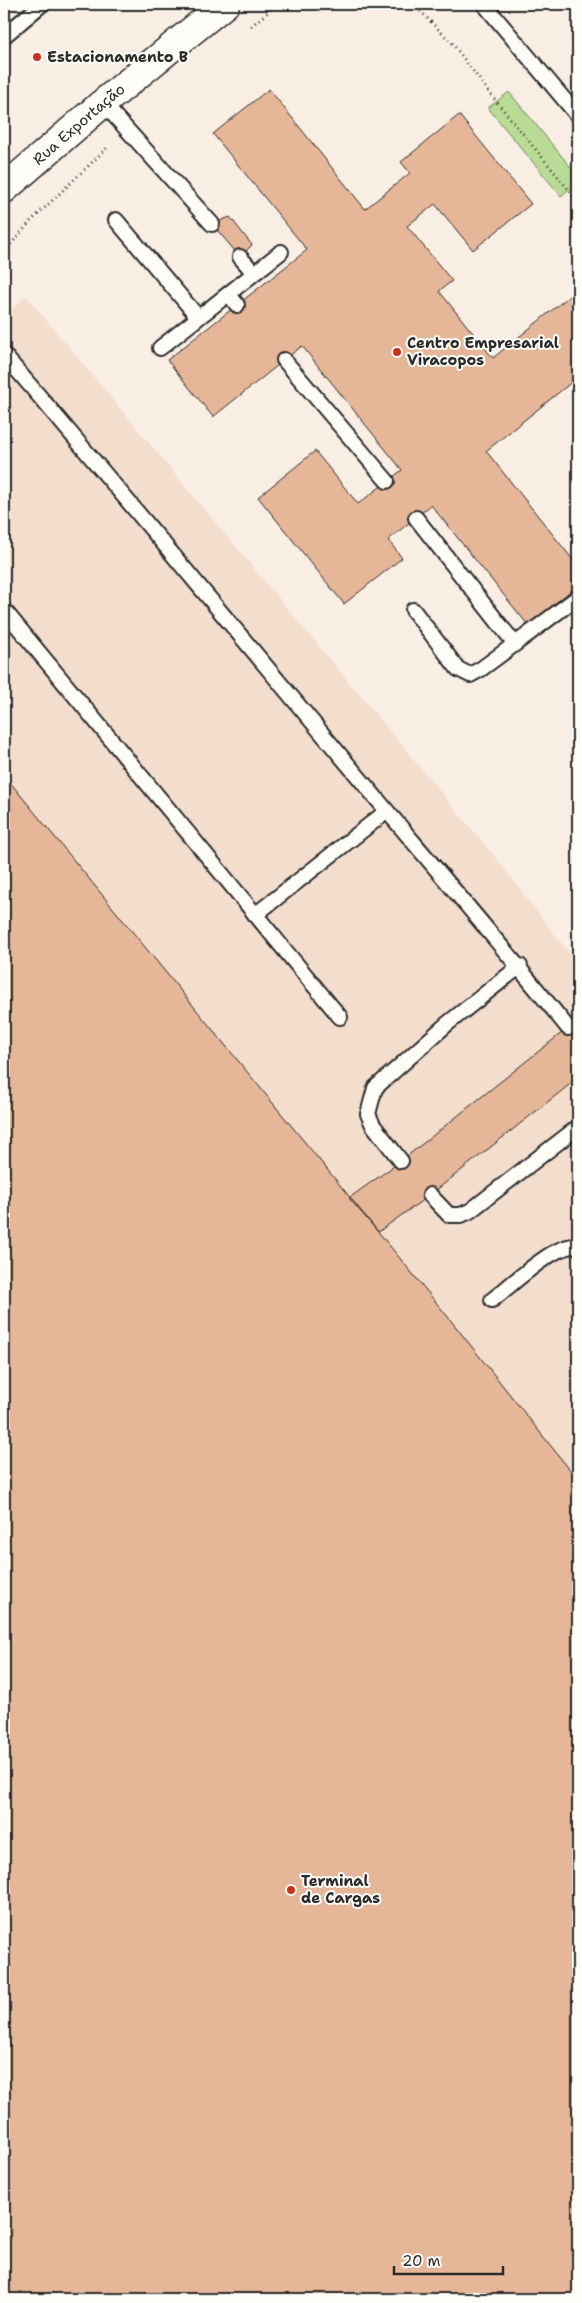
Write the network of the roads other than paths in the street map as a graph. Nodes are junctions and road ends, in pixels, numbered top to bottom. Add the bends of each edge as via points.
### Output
1 (42, 4) edge
2 (225, 4) edge
3 (484, 4) edge
4 (4, 36) edge
5 (103, 103) junction
6 (578, 116) edge
7 (4, 189) edge
8 (116, 220) dead end
9 (212, 224) dead end
10 (280, 252) dead end
11 (240, 256) dead end
12 (254, 273) junction
13 (228, 294) junction
14 (237, 305) dead end
15 (198, 318) junction
16 (160, 348) dead end
17 (4, 354) edge
18 (284, 360) dead end
19 (387, 481) dead end
20 (416, 518) dead end
21 (578, 597) edge
22 (4, 610) edge
23 (413, 610) dead end
24 (515, 644) junction
25 (387, 811) junction
26 (255, 915) junction
27 (520, 966) junction
28 (340, 1017) dead end
29 (568, 1028) dead end
30 (578, 1127) edge
31 (401, 1160) dead end
32 (430, 1195) dead end
33 (578, 1246) edge
34 (492, 1300) dead end

1 - 4 lane
2 - 5 street, Rua Exportação
3 - 6 lane
5 - 7 street, Rua Exportação
5 - 9 lane
8 - 15 lane
10 - 12 lane
11 - 12 lane
12 - 13 lane
13 - 14 lane
13 - 15 lane
15 - 16 lane
17 - 25 lane
18 - 19 lane
20 - 24 lane
21 - 24 lane
22 - 26 lane
23 - 24 lane via 458,670 465,674 481,669
25 - 26 lane
25 - 27 lane
26 - 28 lane
27 - 29 lane
27 - 31 lane via 446,1024 374,1088 368,1114
30 - 32 lane via 470,1211 461,1215 450,1214
33 - 34 lane via 569,1244 554,1252

